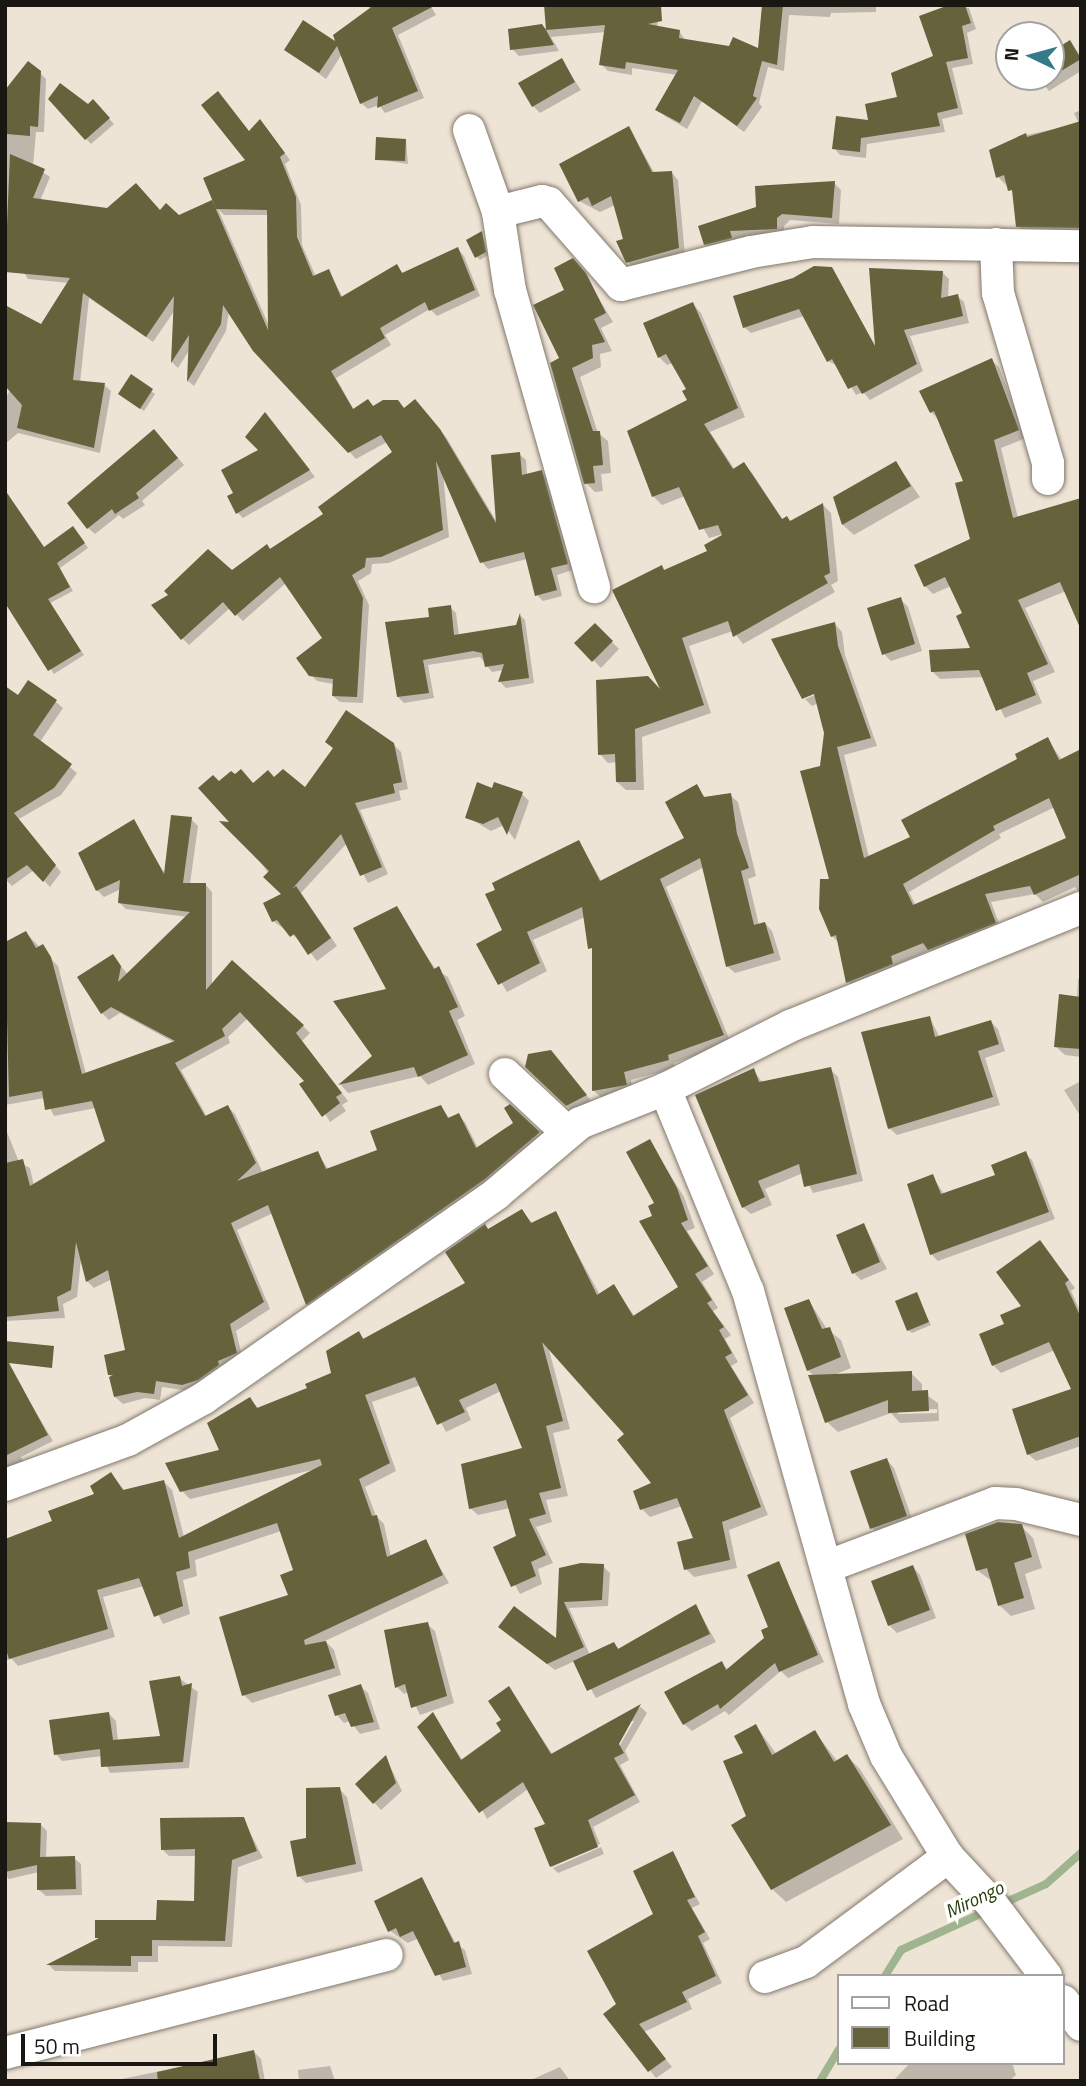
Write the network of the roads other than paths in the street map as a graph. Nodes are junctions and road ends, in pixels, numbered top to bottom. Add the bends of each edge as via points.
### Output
1 (469, 130) dead end
2 (498, 212) junction
3 (996, 244) junction
4 (1081, 246) edge
5 (1048, 479) dead end
6 (594, 587) dead end
7 (1081, 908) edge
8 (505, 1074) dead end
9 (666, 1089) junction
10 (567, 1132) junction
11 (5, 1485) edge
12 (1081, 1520) edge
13 (826, 1567) junction
14 (948, 1857) junction
15 (387, 1955) dead end
16 (1045, 1974) edge
17 (765, 1977) dead end
18 (1065, 2004) edge
19 (1081, 2025) edge
20 (5, 2053) edge

1 - 2 street
2 - 3 street via 549,203 621,285 751,252 813,242
2 - 6 street via 510,290
3 - 4 street
3 - 5 street via 998,293 1048,463
7 - 9 street via 790,1026
8 - 10 street
9 - 10 street via 598,1114
9 - 13 street via 748,1291
10 - 11 street via 496,1194 204,1398 128,1440
12 - 13 street via 995,1503
13 - 14 street via 864,1704 886,1756
14 - 16 street via 990,1902
14 - 17 street via 817,1955
15 - 20 street
18 - 19 street

